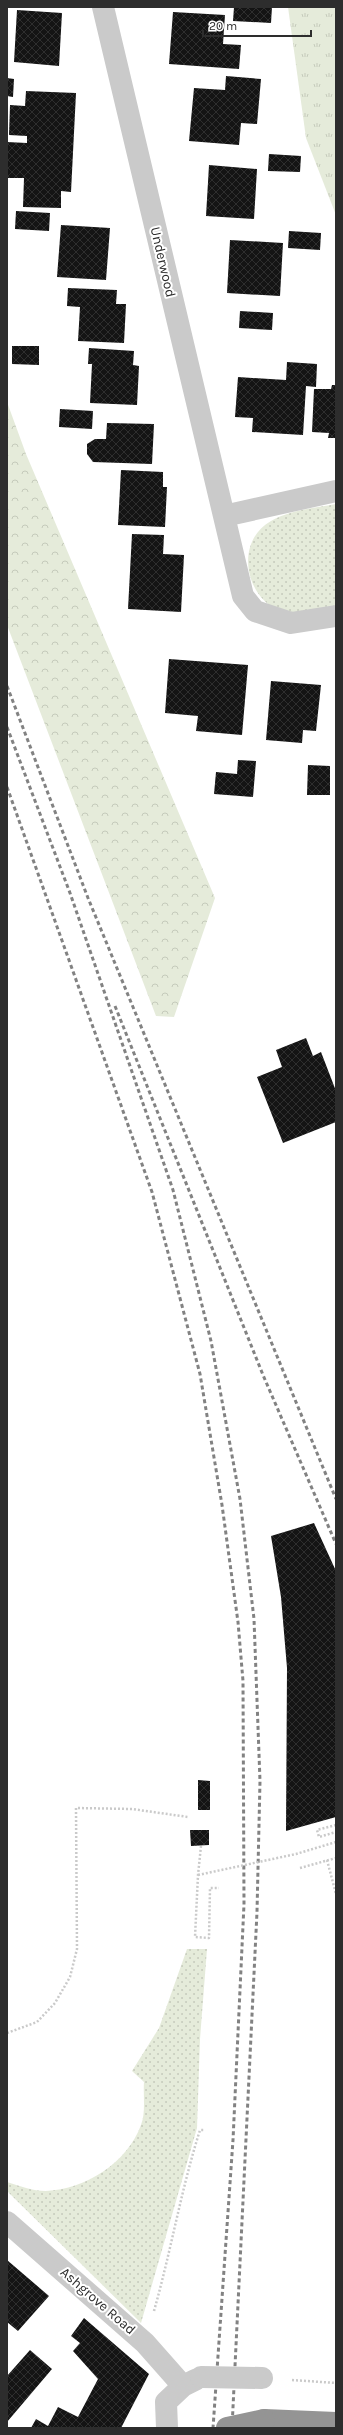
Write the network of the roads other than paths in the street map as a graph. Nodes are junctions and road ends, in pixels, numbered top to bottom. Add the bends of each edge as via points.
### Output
1 (102, 7) edge
2 (336, 491) edge
3 (224, 516) junction
4 (336, 616) edge
5 (7, 2222) edge
6 (262, 2378) road end
7 (192, 2382) junction
8 (336, 2423) edge
9 (167, 2428) edge
10 (227, 2428) edge

1 - 3 street, Underwood
2 - 3 street
3 - 4 street, Underwood via 244,596 256,611 291,623
5 - 7 street, Ashgrove Road
6 - 7 street, bridge
7 - 9 street via 166,2402
8 - 10 highway, bridge via 264,2420

